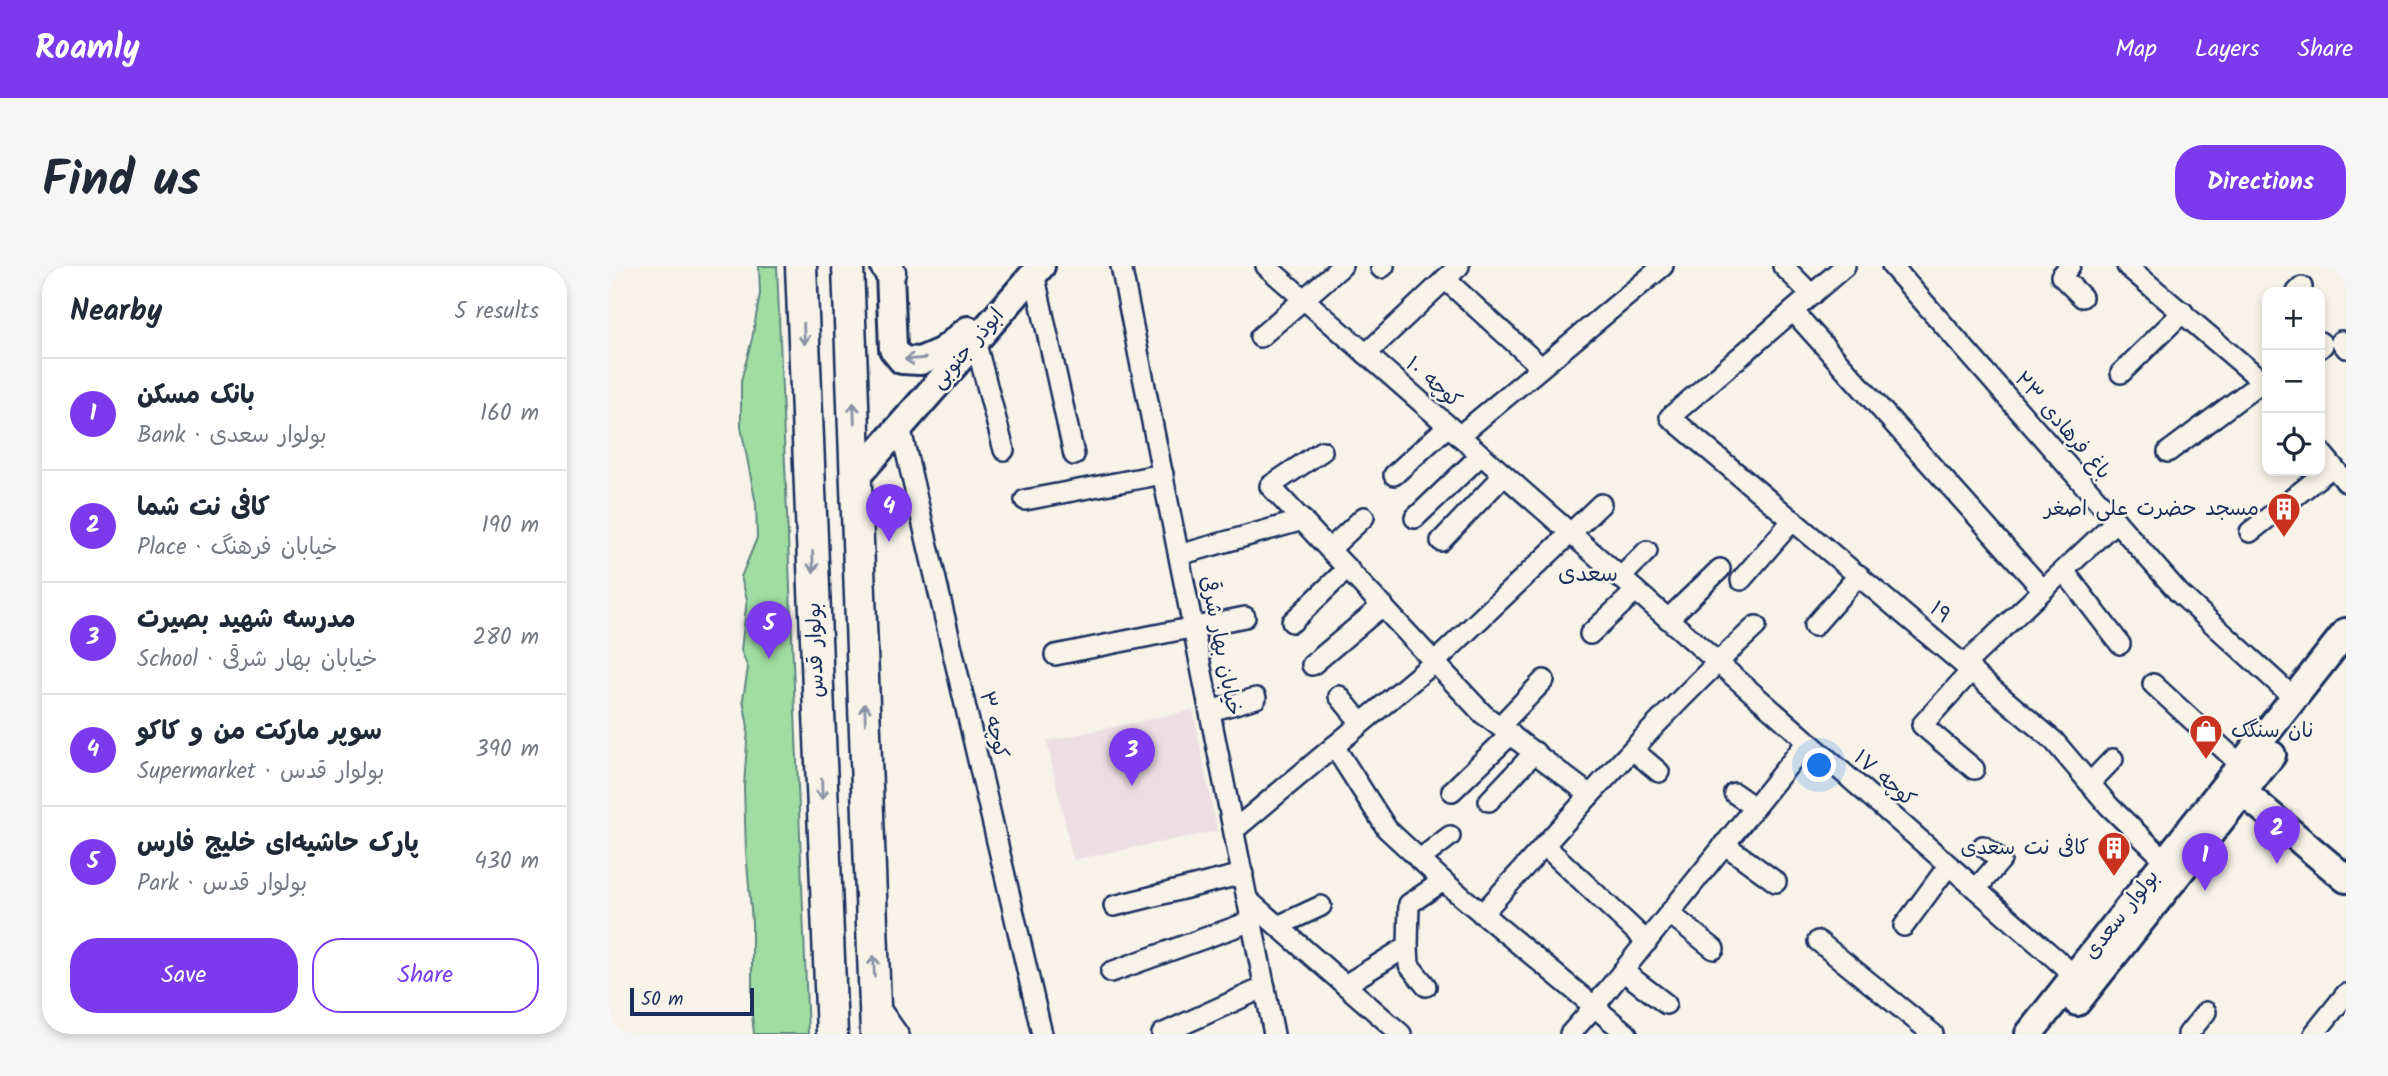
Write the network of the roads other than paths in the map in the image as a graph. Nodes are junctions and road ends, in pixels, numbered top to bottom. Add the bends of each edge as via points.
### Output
1 (801, 266) edge
2 (848, 266) edge
3 (1121, 266) edge
4 (1266, 266) edge
5 (1342, 266) edge
6 (1783, 266) edge
7 (1845, 266) edge
8 (1892, 266) edge
9 (2070, 266) edge
10 (2127, 266) edge
11 (888, 268) edge
12 (1655, 268) edge
13 (1034, 273) edge
14 (1452, 273) edge
15 (1812, 295) junction
16 (2083, 297) dead end
17 (1304, 300) junction
18 (1793, 311) junction
19 (2183, 312) junction
20 (1260, 337) dead end
21 (975, 340) junction
22 (1366, 354) junction
23 (1542, 368) junction
24 (2121, 373) dead end
25 (2262, 380) edge
26 (2262, 385) edge
27 (899, 426) junction
28 (1454, 431) junction
29 (1004, 450) dead end
30 (1322, 451) dead end
31 (2168, 452) dead end
32 (1074, 455) dead end
33 (1481, 455) junction
34 (2326, 459) edge
35 (1163, 474) junction
36 (1394, 475) dead end
37 (1504, 475) junction
38 (856, 477) junction
39 (2346, 482) edge
40 (1025, 500) dead end
41 (1601, 504) dead end
42 (1364, 517) dead end
43 (1415, 518) dead end
44 (1303, 520) junction
45 (1793, 520) junction
46 (2116, 521) junction
47 (2250, 532) dead end
48 (1570, 533) junction
49 (1441, 541) dead end
50 (1330, 549) junction
51 (1647, 551) dead end
52 (1179, 555) junction
53 (1348, 568) junction
54 (1720, 569) dead end
55 (2064, 571) junction
56 (1859, 575) junction
57 (1620, 578) junction
58 (1741, 580) dead end
59 (2043, 590) junction
60 (1636, 591) junction
61 (1383, 605) junction
62 (1245, 617) dead end
63 (1668, 619) junction
64 (1292, 622) dead end
65 (1756, 626) dead end
66 (1814, 626) dead end
67 (1193, 628) junction
68 (2346, 632) edge
69 (1590, 634) dead end
70 (2120, 644) dead end
71 (1055, 655) dead end
72 (2346, 659) edge
73 (1436, 661) junction
74 (1717, 663) junction
75 (1313, 665) dead end
76 (1968, 667) junction
77 (1544, 680) dead end
78 (2153, 684) dead end
79 (1339, 696) dead end
80 (1256, 698) dead end
81 (2294, 698) junction
82 (1210, 711) junction
83 (1361, 723) junction
84 (1505, 730) junction
85 (1807, 742) junction
86 (1334, 746) junction
87 (1633, 750) junction
88 (1535, 752) junction
89 (2113, 759) dead end
90 (1974, 769) dead end
91 (1658, 772) dead end
92 (2237, 779) junction
93 (2090, 783) junction
94 (1452, 790) dead end
95 (1734, 793) dead end
96 (1590, 795) junction
97 (1489, 801) dead end
98 (1754, 807) junction
99 (1234, 830) junction
100 (1450, 836) dead end
101 (1724, 844) junction
102 (1544, 845) junction
103 (1983, 846) dead end
104 (1419, 860) junction
105 (2165, 860) junction
106 (1948, 866) junction
107 (1243, 874) junction
108 (2346, 879) edge
109 (1443, 881) junction
110 (1776, 882) dead end
111 (1976, 890) junction
112 (1248, 900) junction
113 (1115, 906) dead end
114 (1321, 906) dead end
115 (1669, 913) junction
116 (1482, 914) junction
117 (1252, 921) junction
118 (1278, 926) junction
119 (1903, 926) dead end
120 (1818, 941) dead end
121 (1647, 942) junction
122 (1408, 946) junction
123 (1714, 949) dead end
124 (1623, 971) junction
125 (1111, 972) dead end
126 (2075, 976) junction
127 (1345, 985) junction
128 (1426, 986) dead end
129 (1265, 987) junction
130 (2346, 994) edge
131 (875, 1002) junction
132 (1666, 1004) dead end
133 (1594, 1007) junction
134 (2206, 1012) dead end
135 (832, 1034) edge
136 (876, 1034) edge
137 (898, 1034) edge
138 (1042, 1034) edge
139 (1162, 1034) edge
140 (1274, 1034) edge
141 (1401, 1034) edge
142 (1570, 1034) edge
143 (1627, 1034) edge
144 (1933, 1034) edge
145 (2029, 1034) edge
146 (2053, 1034) edge
147 (2188, 1034) edge
148 (2314, 1034) edge

1 -> 135 main road, بولوار قدس
38 -> 2 main road
3 - 35 street, خیابان بهار شرقی
4 - 17 street, کوچه ۱۰
5 - 17 street
6 - 15 street
7 - 15 street
8 - 46 street, باغ فرهادی ۲۳
9 - 16 street via 2061,276
10 - 19 street
13 -> 11 main road, ابوذر جنوبی via 943,351 920,361 902,360 893,349
12 - 23 street
13 - 21 main road, ابوذر جنوبی
13 - 32 street
14 - 22 street
14 - 23 street
15 - 18 street
17 - 20 street
17 - 22 street, کوچه ۱۰
18 - 45 street, ۱۹ via 1670,417
18 - 59 street
19 - 24 street
19 - 25 street
21 - 27 main road, ابوذر جنوبی
21 - 29 street
22 - 28 street, کوچه ۱۰
23 - 28 street
26 - 31 street
27 - 38 main road, ابوذر جنوبی
27 - 138 street, کوچه ۳
28 - 33 street, کوچه ۱۰
28 - 36 street
30 - 44 street via 1270,486
33 - 37 street, کوچه ۱۰
33 - 43 street
34 - 39 street
34 - 47 street
35 - 40 street
35 - 52 street, خیابان بهار شرقی
37 - 48 street, کوچه ۱۰
37 - 49 street
131 -> 38 main road
41 - 48 street
42 - 50 street
44 - 50 street
44 - 52 street
45 - 56 street, ۱۹
45 - 58 street
46 - 55 street
46 - 81 street, باغ فرهادی ۲۳ via 2179,593
48 - 57 street, کوچه ۱۷
48 - 73 street
50 - 53 street
51 - 57 street
52 - 67 street, خیابان بهار شرقی
53 - 61 street
53 - 64 street
54 - 63 street
55 - 59 street
55 - 70 street
56 - 66 street
56 - 76 street, ۱۹
57 - 60 street, کوچه ۱۷
59 - 76 street
60 - 63 street, کوچه ۱۷
60 - 69 street
61 - 73 street
61 - 75 street
62 - 67 street
63 - 74 street, کوچه ۱۷
65 - 74 street
67 - 71 street
67 - 82 street, خیابان بهار شرقی
68 - 81 main road, بولوار سعدی
72 - 92 main road, بولوار سعدی
73 - 83 street
73 - 84 street via 1483,713
74 - 85 street, کوچه ۱۷
74 - 87 street
76 - 90 street via 1922,725
76 - 93 street, ۱۹ via 2054,741
77 - 84 street
78 - 92 street
79 - 83 street
80 - 82 street
81 - 92 main road, بولوار سعدی
82 - 99 street, خیابان بهار شرقی
83 - 86 street
84 - 88 street
84 - 94 street
85 - 98 street
85 - 106 street, کوچه ۱۷
86 - 99 street
86 - 104 street via 1387,829
87 - 91 street
87 - 96 street
88 - 96 street
88 - 97 street
89 - 93 street
92 - 105 main road, بولوار سعدی
92 - 108 main road
92 - 146 main road, بولوار سعدی
93 - 105 street, ۱۹
95 - 98 street
96 - 102 street
98 - 101 street
99 - 107 street, خیابان بهار شرقی
100 - 104 street
101 - 110 street
101 - 115 street
102 - 116 street
102 - 121 street
103 - 111 street via 2001,860
104 - 109 street
105 - 126 main road, بولوار سعدی
106 - 111 street, کوچه ۱۷
106 - 119 street
107 - 112 street, خیابان بهار شرقی
107 - 113 street
109 - 116 street
109 - 122 street via 1409,904
111 - 126 street, کوچه ۱۷
112 - 117 street, خیابان بهار شرقی
112 - 118 street
114 - 118 street
115 - 121 street
115 - 123 street
116 - 133 street
117 - 125 street
117 - 129 street, خیابان بهار شرقی
118 - 127 street
120 - 144 street
121 - 124 street
122 - 127 street
122 - 128 street via 1409,965
124 - 132 street
124 - 133 street
126 - 145 main road, بولوار سعدی
127 - 141 street
129 - 139 street
129 - 140 street, خیابان بهار شرقی
130 - 148 street
131 - 136 main road
131 - 137 street
133 - 142 street
133 - 143 street
134 - 147 street

